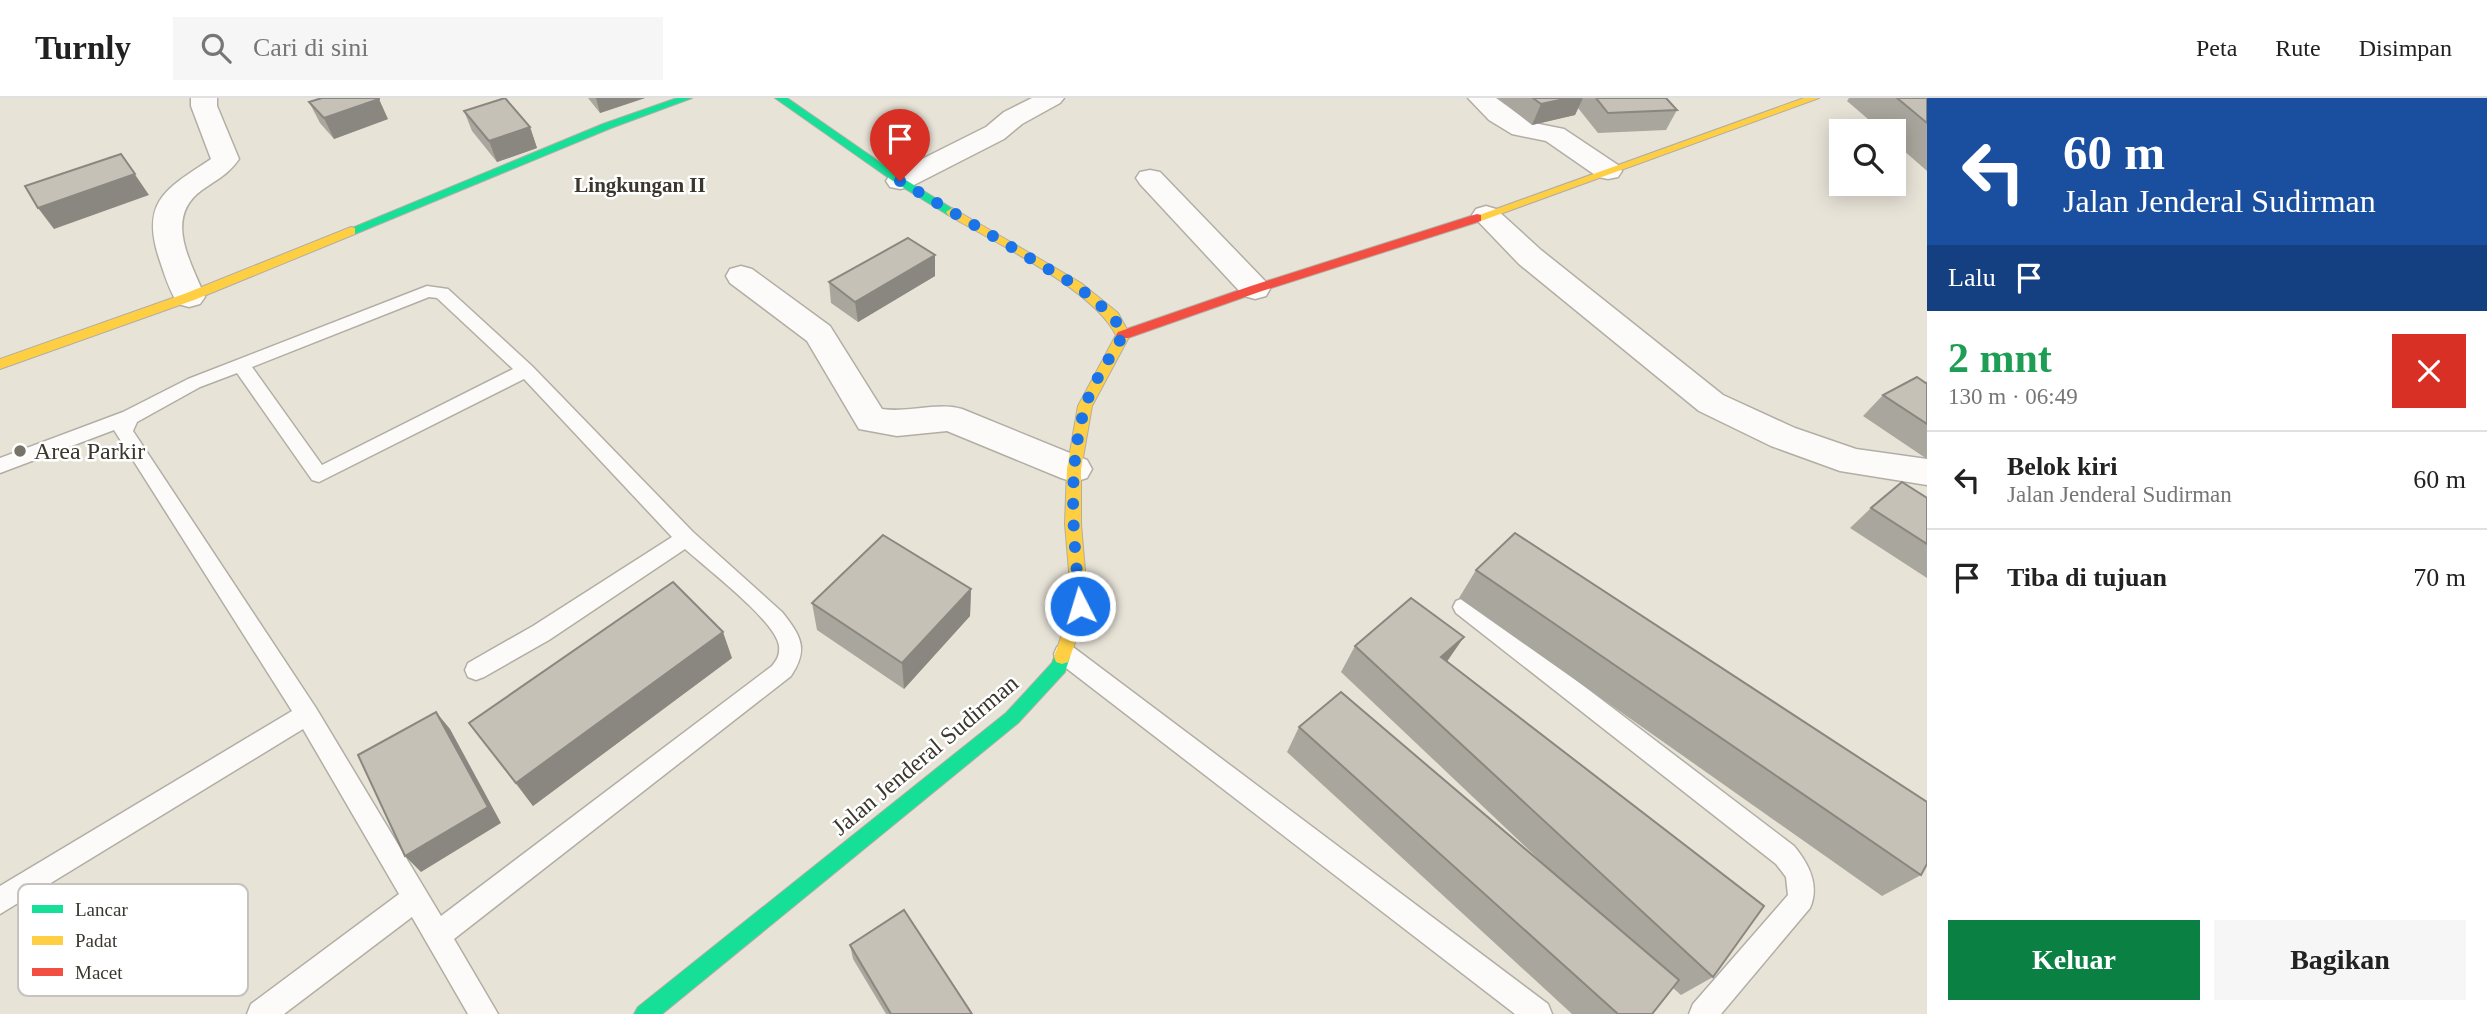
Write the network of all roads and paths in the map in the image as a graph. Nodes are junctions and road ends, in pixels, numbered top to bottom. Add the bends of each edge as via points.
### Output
1 (204, 98) edge
2 (687, 98) edge
3 (779, 98) edge
4 (1051, 98) edge
5 (1481, 98) edge
6 (1814, 98) edge
7 (1608, 171) junction
8 (1150, 178) dead end
9 (900, 181) junction
10 (1486, 215) junction
11 (741, 276) dead end
12 (1255, 289) junction
13 (189, 297) junction
14 (1123, 335) junction
15 (0, 364) edge
16 (241, 365) junction
17 (526, 370) junction
18 (130, 417) junction
19 (0, 466) edge
20 (1074, 469) junction
21 (1927, 472) edge
22 (686, 538) junction
23 (1464, 607) dead end
24 (1065, 654) junction
25 (476, 670) dead end
26 (306, 715) junction
27 (28, 884) edge
28 (18, 890) edge
29 (415, 898) junction
30 (0, 901) edge
31 (436, 936) junction
32 (261, 1014) edge
33 (484, 1014) edge
34 (645, 1014) edge
35 (1538, 1014) edge
36 (1703, 1014) edge

1 - 13 street via 225,159 170,205 165,225
2 - 13 street via 607,125
3 - 9 street
4 - 9 street via 995,133
5 - 7 street via 1521,128 1555,135
6 - 7 street
7 - 10 street
8 - 12 street
9 - 14 street via 1077,286 1113,316
10 - 12 street
10 - 21 street via 1530,257 1711,403 1783,437 1853,462
11 - 20 street via 819,334 871,420 897,424 950,418
12 - 14 street
13 - 15 street
14 - 20 street, Jalan Jenderal Sudirman via 1086,406
16 - 17 lane via 427,291 442,293
16 - 17 lane via 319,475
16 - 18 lane via 194,383
17 - 22 lane
18 - 19 lane
18 - 26 lane via 123,432
20 - 24 street, Jalan Jenderal Sudirman via 1080,606
22 - 25 lane
22 - 31 lane via 777,620 790,643 791,658 780,673
23 - 36 lane via 1785,855 1799,872 1801,898
24 - 34 street, Jalan Jenderal Sudirman via 1059,667 1012,718
24 - 35 lane
26 - 27 lane
26 - 29 lane
28 - 30 lane
29 - 31 lane
29 - 32 lane
31 - 33 lane

